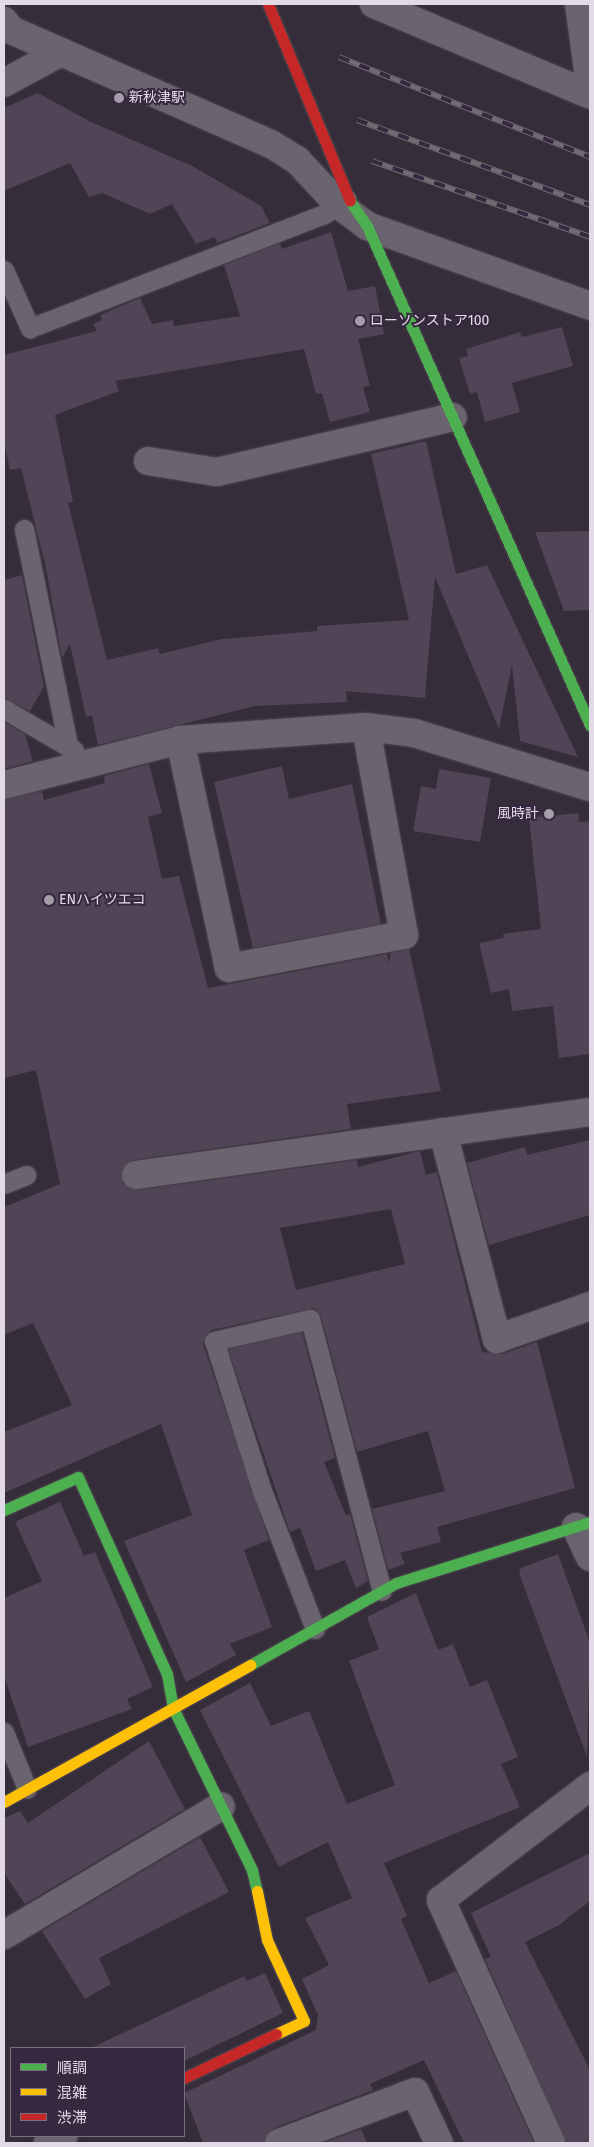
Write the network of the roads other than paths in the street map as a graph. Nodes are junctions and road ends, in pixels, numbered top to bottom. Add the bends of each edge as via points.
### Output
1 (268, 4) edge
2 (374, 4) edge
3 (583, 15) edge
4 (4, 21) edge
5 (61, 52) junction
6 (4, 83) edge
7 (590, 84) edge
8 (590, 95) edge
9 (343, 201) junction
10 (367, 226) junction
11 (4, 270) edge
12 (590, 306) edge
13 (453, 417) junction
14 (148, 461) dead end
15 (24, 529) dead end
16 (4, 709) edge
17 (590, 725) edge
18 (366, 728) junction
19 (180, 740) junction
20 (68, 746) junction
21 (95, 762) junction
22 (4, 784) edge
23 (590, 787) edge
24 (590, 1112) edge
25 (443, 1132) junction
26 (26, 1175) dead end
27 (136, 1175) dead end
28 (4, 1184) edge
29 (590, 1306) edge
30 (4, 1510) edge
31 (583, 1524) edge
32 (590, 1557) edge
33 (382, 1591) junction
34 (315, 1629) junction
35 (173, 1708) junction
36 (4, 1732) edge
37 (590, 1786) edge
38 (27, 1789) junction
39 (4, 1802) edge
40 (220, 1806) junction
41 (4, 1935) edge
42 (185, 2078) edge
43 (61, 2137) edge
44 (48, 2143) edge
45 (279, 2143) edge
46 (439, 2143) edge
47 (552, 2143) edge

1 - 9 street
2 - 8 street
3 - 7 street
4 - 5 street via 10,30
5 - 6 street
5 - 9 street via 272,144 297,160
9 - 10 street
9 - 11 lane via 324,214 30,328
10 - 12 street
10 - 13 street
13 - 14 street via 216,472
13 - 17 street
15 - 20 lane
16 - 20 lane
18 - 19 street
18 - 19 street via 404,935 229,968
18 - 23 street via 414,733
19 - 21 street
20 - 21 lane
21 - 22 street
24 - 25 street
25 - 27 street
25 - 29 street via 497,1339
26 - 28 lane
30 - 35 street via 78,1477 167,1674
31 - 32 street
31 - 33 street
33 - 34 street
33 - 34 lane via 310,1319 214,1340 262,1491
34 - 35 street
35 - 38 street
35 - 40 street
36 - 38 lane
37 - 47 street via 441,1900
38 - 39 street
40 - 41 street
40 - 42 street via 252,1870 267,1940 304,2021
43 - 44 street
45 - 46 street via 415,2092

